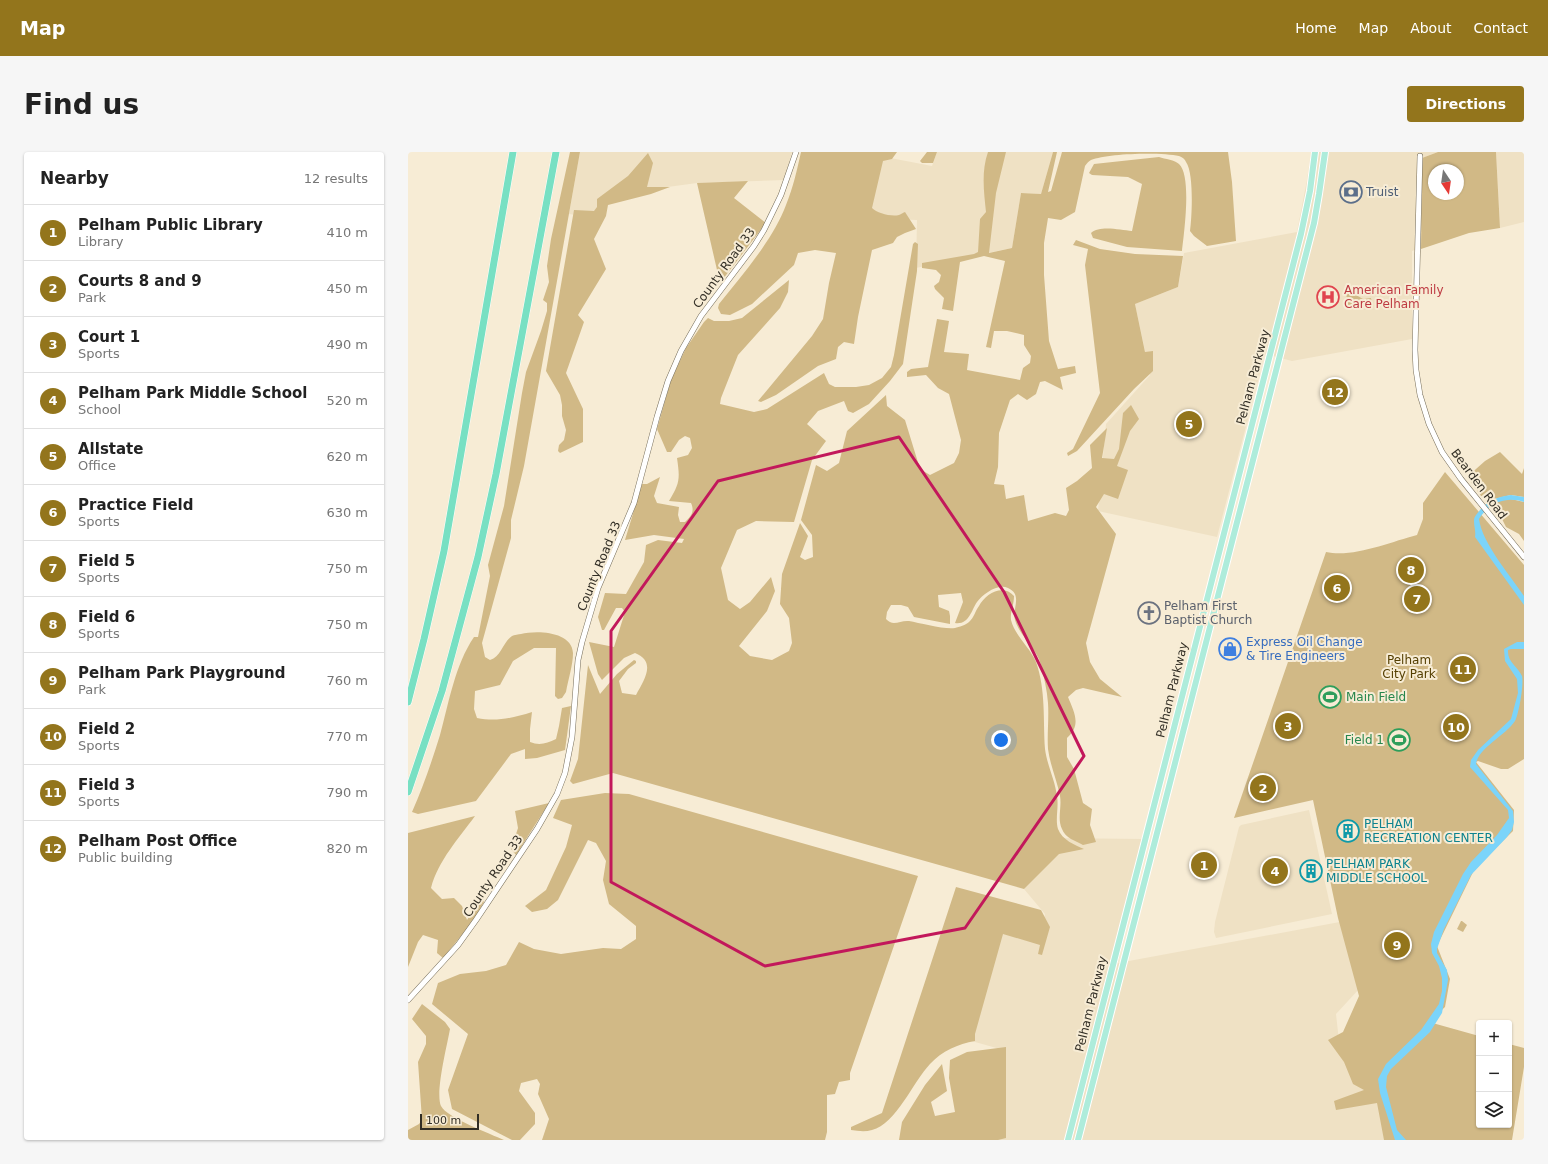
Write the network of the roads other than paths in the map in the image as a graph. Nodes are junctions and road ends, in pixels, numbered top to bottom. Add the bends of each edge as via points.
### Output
1 (513, 152) edge
2 (556, 152) edge
3 (796, 152) edge
4 (1315, 152) edge
5 (1325, 152) edge
6 (1420, 156) dead end
7 (1324, 166) junction
8 (1314, 168) junction
9 (1301, 234) junction
10 (1310, 236) junction
11 (1277, 327) junction
12 (1286, 330) junction
13 (1268, 361) junction
14 (1277, 364) junction
15 (1253, 419) junction
16 (1262, 421) junction
17 (1224, 531) junction
18 (1233, 533) junction
19 (1524, 557) edge
20 (1210, 585) junction
21 (1220, 585) junction
22 (1197, 635) junction
23 (1206, 638) junction
24 (408, 702) edge
25 (1176, 718) junction
26 (1185, 720) junction
27 (1157, 790) junction
28 (408, 792) edge
29 (1166, 797) junction
30 (1155, 838) junction
31 (1145, 839) junction
32 (1114, 958) junction
33 (1125, 958) junction
34 (408, 1000) edge
35 (1105, 1032) junction
36 (1093, 1039) junction
37 (1086, 1070) junction
38 (1095, 1072) junction
39 (1073, 1118) junction
40 (1082, 1121) junction
41 (1068, 1140) edge
42 (1078, 1140) edge

1 - 24 highway via 444,551
2 - 28 highway via 478,557 442,691
3 - 34 street, County Road 33 via 781,195 764,230 701,316 668,381 628,522 598,588 582,642 578,660 572,737 565,774 557,794 537,829 473,924
4 - 8 main road, Pelham Parkway
5 - 7 main road, Pelham Parkway
6 - 19 street, Bearden Road via 1415,350 1418,388 1429,424 1442,452
7 - 8 main road
7 - 10 main road, Pelham Parkway
8 - 9 main road, Pelham Parkway
9 - 10 main road
9 - 11 main road, Pelham Parkway
10 - 12 main road, Pelham Parkway
11 - 12 main road
11 - 13 main road, Pelham Parkway
12 - 14 main road, Pelham Parkway
13 - 14 main road
13 - 15 main road, Pelham Parkway
14 - 16 main road, Pelham Parkway
15 - 16 main road
15 - 17 main road, Pelham Parkway
16 - 18 main road, Pelham Parkway
17 - 18 main road
17 - 20 main road, Pelham Parkway
18 - 21 main road, Pelham Parkway
20 - 21 main road
20 - 22 main road, Pelham Parkway
21 - 23 main road, Pelham Parkway
22 - 23 main road
22 - 25 main road, Pelham Parkway
23 - 26 main road, Pelham Parkway
25 - 26 main road
25 - 27 main road, Pelham Parkway
26 - 29 main road, Pelham Parkway
27 - 29 main road
27 - 31 main road, Pelham Parkway
29 - 30 main road, Pelham Parkway
30 - 31 main road
30 - 33 main road, Pelham Parkway
31 - 32 main road, Pelham Parkway
32 - 33 main road
32 - 36 main road, Pelham Parkway
33 - 35 main road, Pelham Parkway
35 - 36 main road
35 - 38 main road, Pelham Parkway
36 - 37 main road, Pelham Parkway
37 - 38 main road
37 - 39 main road, Pelham Parkway
38 - 40 main road, Pelham Parkway
39 - 40 main road
39 - 41 main road, Pelham Parkway
40 - 42 main road, Pelham Parkway

